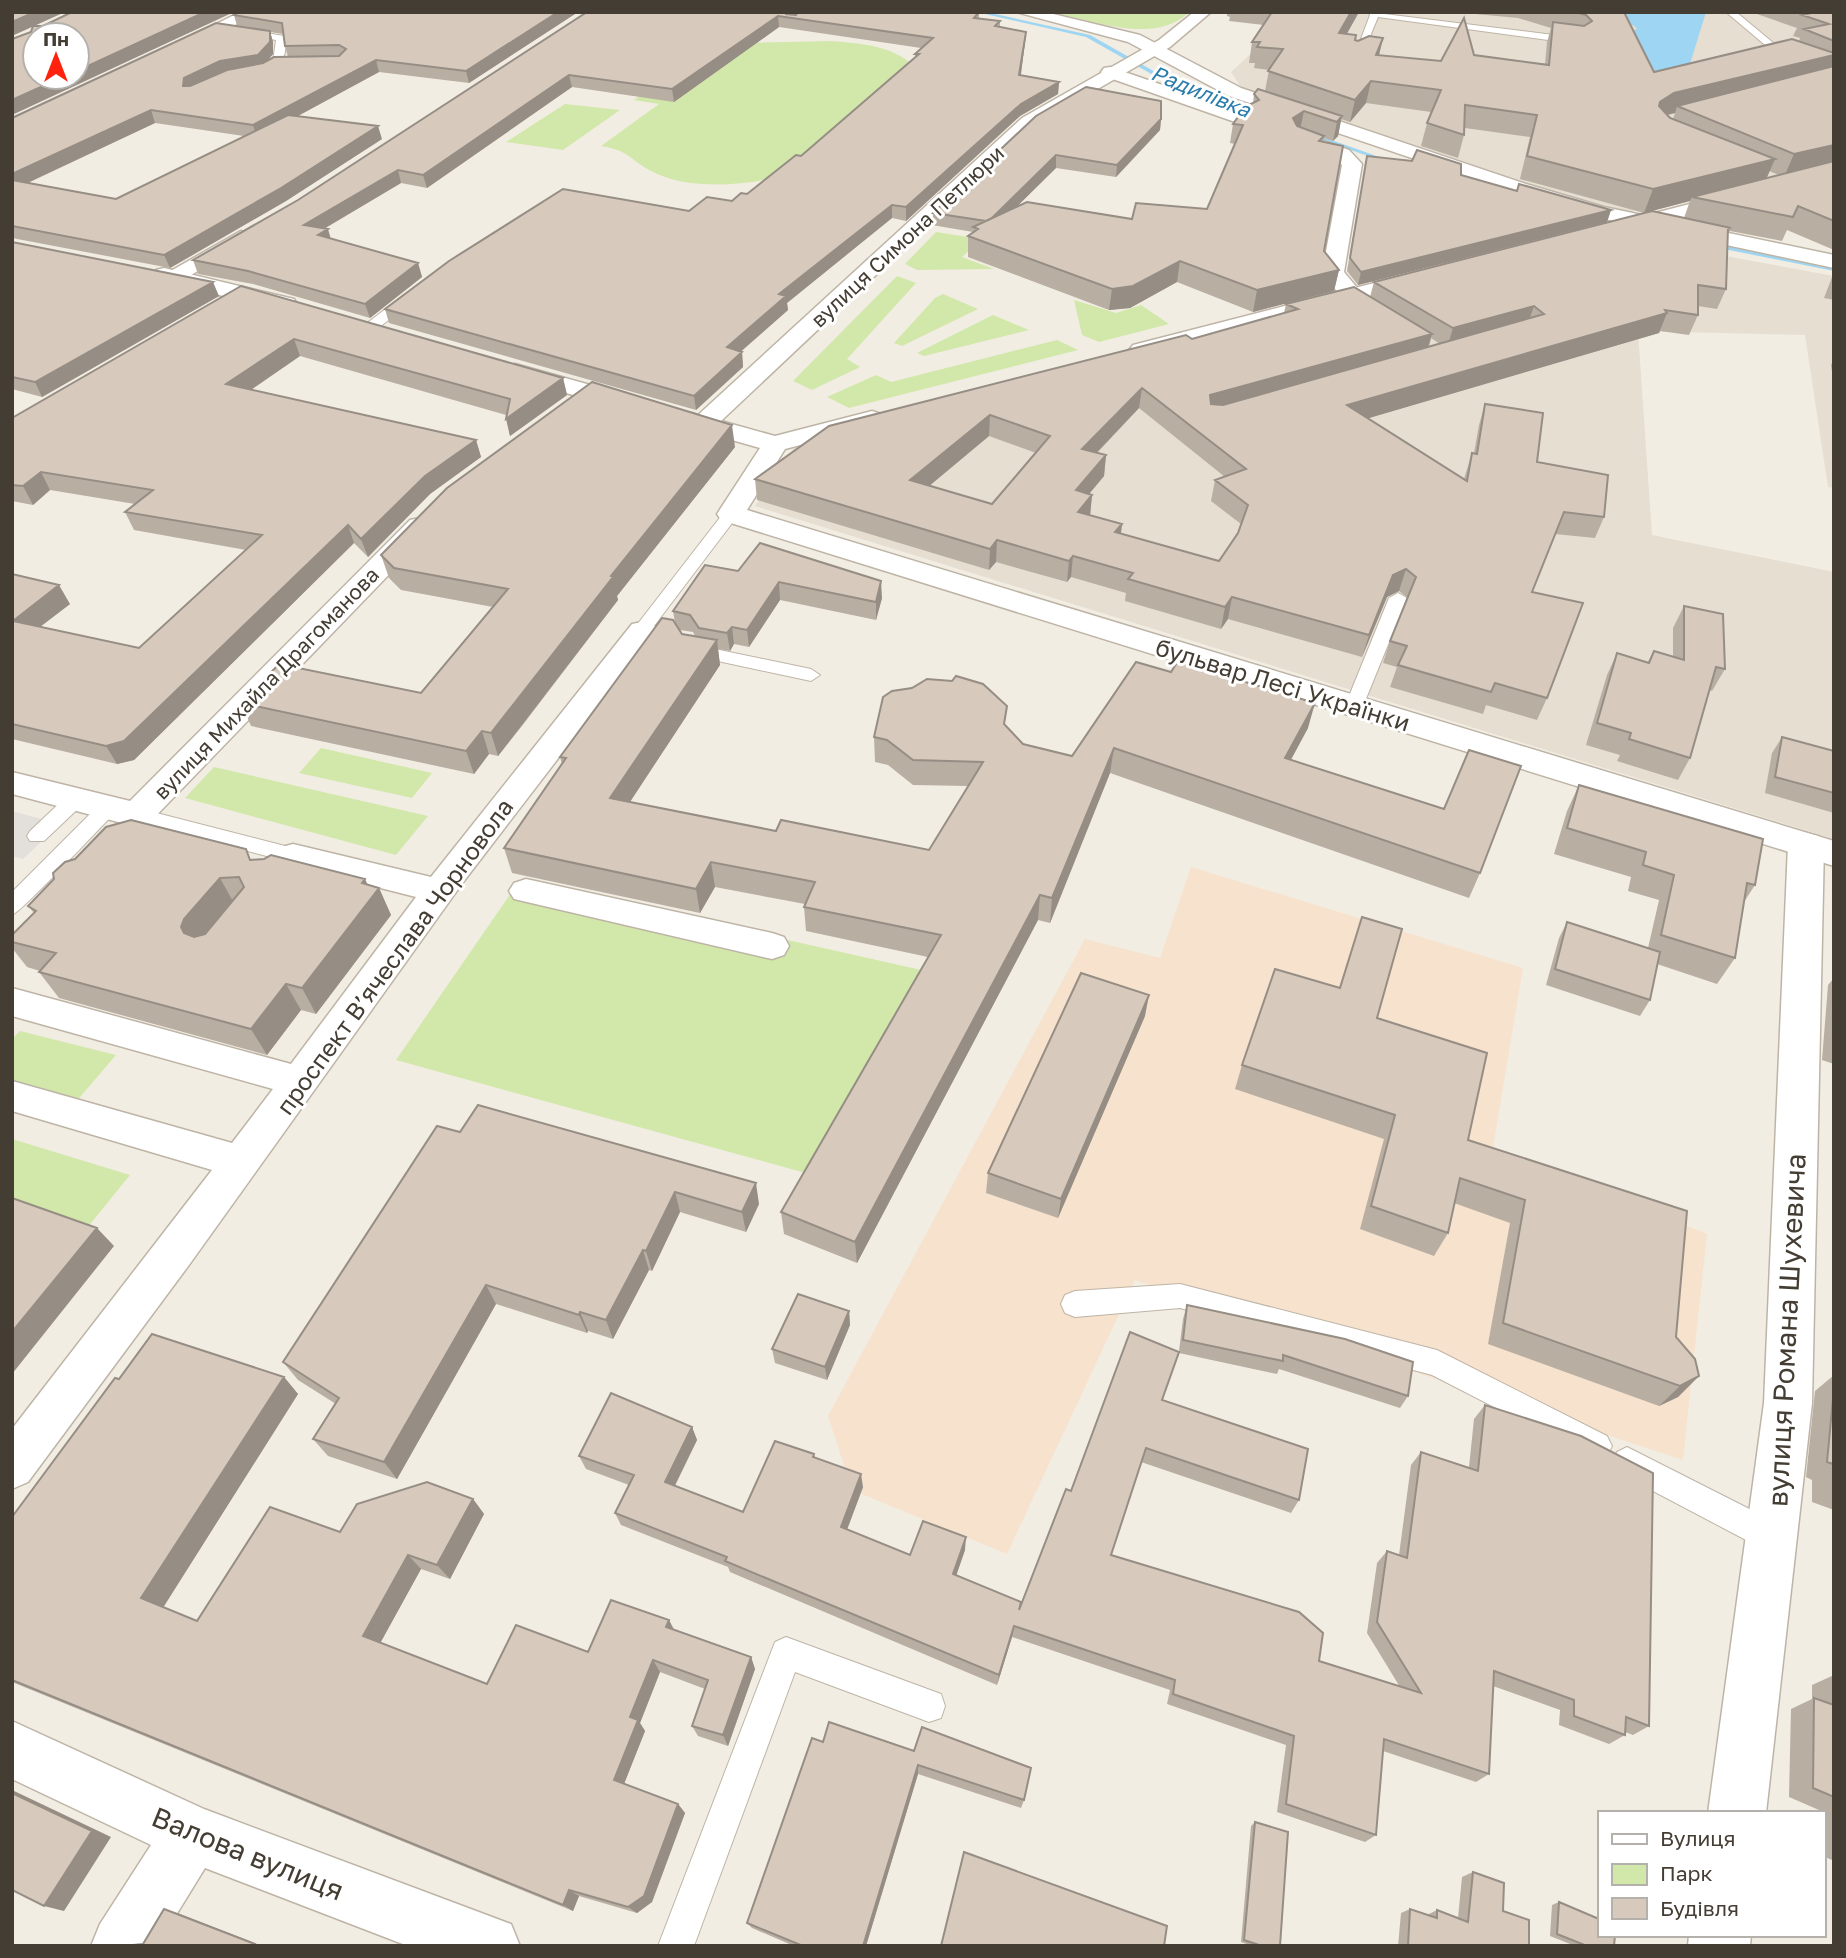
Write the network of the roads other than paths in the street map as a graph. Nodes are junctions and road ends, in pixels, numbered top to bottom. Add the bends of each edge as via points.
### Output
1 (253, 12) edge
2 (1024, 12) edge
3 (1203, 12) edge
4 (1730, 12) edge
5 (1373, 13) edge
6 (219, 29) junction
7 (1578, 41) edge
8 (1151, 52) junction
9 (158, 57) edge
10 (1356, 58) edge
11 (295, 61) edge
12 (277, 63) junction
13 (1117, 69) junction
14 (1834, 72) edge
15 (249, 74) edge
16 (1834, 80) edge
17 (1820, 84) edge
18 (1262, 126) edge
19 (1287, 135) edge
20 (1834, 173) edge
21 (1763, 175) edge
22 (1788, 185) junction
23 (257, 228) edge
24 (1620, 228) junction
25 (1834, 262) edge
26 (146, 271) edge
27 (1447, 272) edge
28 (173, 276) junction
29 (419, 289) edge
30 (244, 292) junction
31 (1360, 303) junction
32 (307, 310) edge
33 (209, 312) edge
34 (346, 320) edge
35 (371, 327) junction
36 (397, 335) edge
37 (1115, 357) edge
38 (487, 362) edge
39 (590, 393) junction
40 (888, 415) edge
41 (558, 416) edge
42 (703, 424) junction
43 (775, 444) junction
44 (442, 502) edge
45 (731, 514) junction
46 (1398, 597) edge
47 (642, 630) junction
48 (811, 675) dead end
49 (1354, 706) junction
50 (12, 783) edge
51 (75, 800) junction
52 (122, 812) junction
53 (37, 836) dead end
54 (1820, 850) edge
55 (283, 867) joint
56 (439, 891) junction
57 (526, 891) dead end
58 (12, 907) edge
59 (772, 946) dead end
60 (12, 1002) edge
61 (301, 1082) junction
62 (12, 1096) edge
63 (241, 1162) junction
64 (1075, 1304) dead end
65 (12, 1466) edge
66 (1774, 1538) junction
67 (929, 1706) dead end
68 (12, 1749) edge
69 (1737, 1811) edge
70 (192, 1834) junction
71 (121, 1946) edge
72 (489, 1946) edge
73 (676, 1946) edge

1 - 6 street
2 - 8 street via 1115,32
3 - 8 street via 1186,30
4 - 14 lane via 1780,54
5 - 7 lane
5 - 10 lane
6 - 9 street
6 - 12 lane via 281,38
8 - 13 street, вулиця Симона Петлюри
8 - 24 street via 1235,92 1519,188
11 - 12 lane
12 - 15 lane
13 - 18 street
13 - 42 street, вулиця Симона Петлюри via 1028,122
16 - 17 lane
19 - 31 street via 1342,154 1352,164 1334,273
20 - 22 street
21 - 22 lane
22 - 24 street
23 - 28 street
24 - 25 street
26 - 28 street
27 - 31 street
28 - 30 street
29 - 35 lane
30 - 32 street
30 - 33 street
31 - 37 street
34 - 35 street
35 - 36 street
38 - 39 street
39 - 41 street
39 - 42 street
40 - 43 street
42 - 43 street
43 - 45 street, проспект Вʼячеслава Чорновола
44 - 52 street, вулиця Михайла Драгоманова
45 - 47 lane, проспект Вʼячеслава Чорновола
45 - 49 street, бульвар Лесі Українки
46 - 49 lane
47 - 48 lane via 686,639 693,652
47 - 56 street, проспект Вʼячеслава Чорновола
49 - 54 street, бульвар Лесі Українки
50 - 51 street
51 - 52 street
51 - 53 lane
52 - 55 lane
52 - 58 lane via 41,873
54 - 66 street, вулиця Романа Шухевича via 1788,1404
55 - 56 street
56 - 61 street, проспект Вʼячеслава Чорновола
57 - 59 street
60 - 61 street
61 - 63 street, проспект Вʼячеслава Чорновола
62 - 63 street
63 - 65 street, проспект Вʼячеслава Чорновола
64 - 66 lane via 1180,1296 1437,1363
66 - 69 street, вулиця Романа Шухевича
67 - 73 lane via 786,1653
68 - 70 street, Валова вулиця
70 - 71 street
70 - 72 street, Валова вулиця

